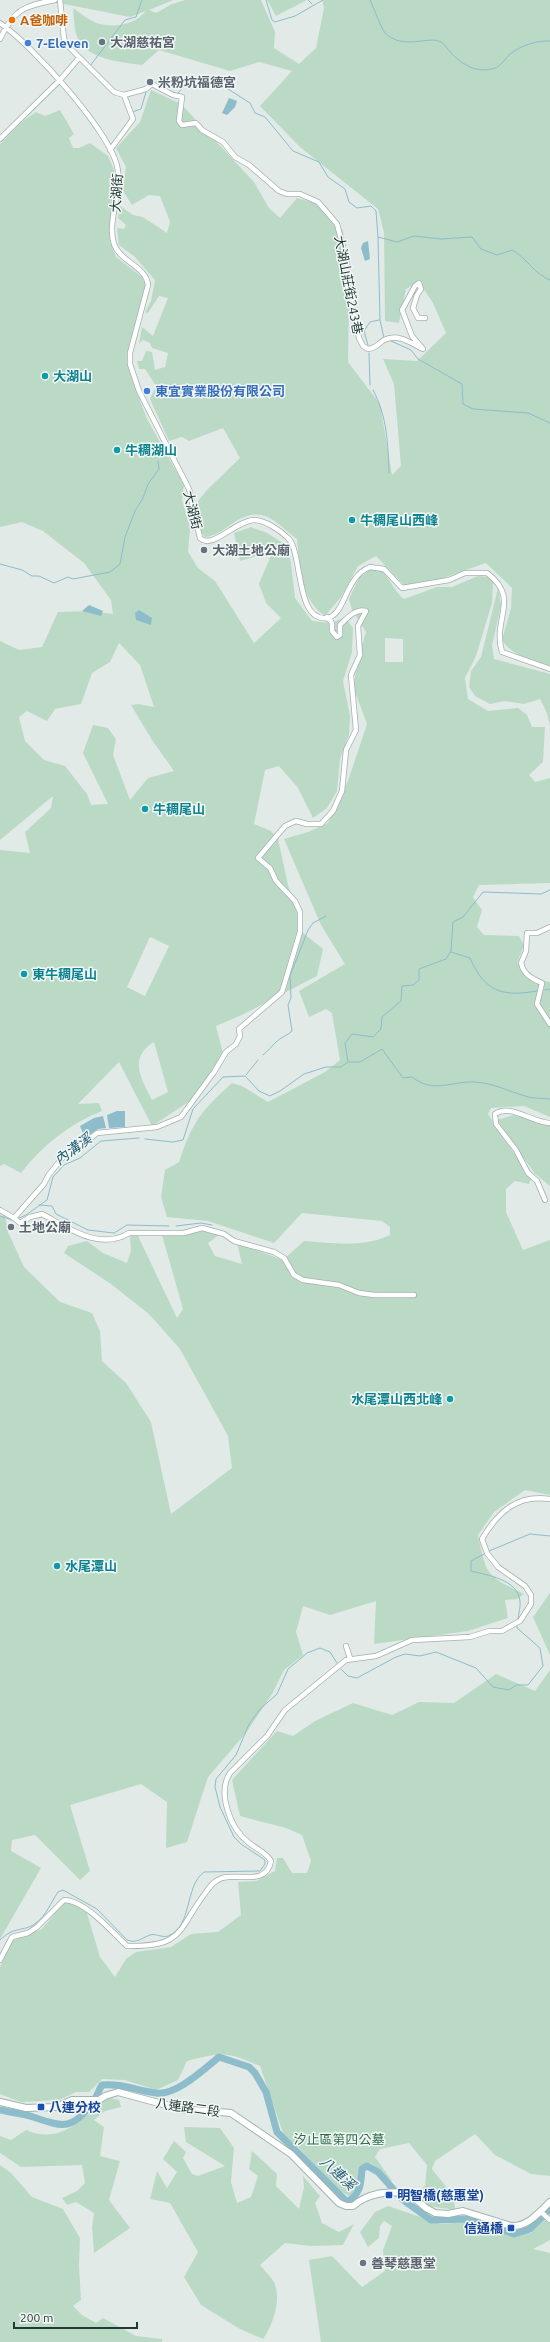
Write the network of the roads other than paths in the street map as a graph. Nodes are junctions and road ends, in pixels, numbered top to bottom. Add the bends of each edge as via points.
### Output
1 (55, 0) edge
2 (60, 0) edge
3 (0, 23) edge
4 (6, 27) junction
5 (0, 40) edge
6 (79, 58) junction
7 (60, 80) junction
8 (124, 95) junction
9 (0, 140) edge
10 (110, 150) junction
11 (425, 318) dead end
12 (328, 617) junction
13 (550, 669) edge
14 (550, 927) edge
15 (550, 1024) edge
16 (550, 1123) edge
17 (545, 1200) dead end
18 (0, 1210) edge
19 (14, 1218) junction
20 (414, 1295) dead end
21 (550, 1499) edge
22 (346, 1646) dead end
23 (350, 1658) junction
24 (0, 1960) edge
25 (0, 2102) edge
26 (550, 2202) edge
27 (540, 2212) junction
28 (548, 2219) edge

1 - 4 street via 22,8 10,19
2 - 6 street via 64,39
3 - 4 street
4 - 5 street
4 - 7 street
6 - 7 street
6 - 8 street via 114,92
7 - 9 street
7 - 10 street via 78,100
8 - 10 street via 133,119
8 - 11 street, 大湖山莊街243巷 via 152,84 182,97 179,121 182,125 196,123 202,130 223,142 235,157 249,165 279,191 300,194 318,202 339,228 348,288 363,346 368,349 374,348 393,337 402,338 423,349 412,336 402,310 419,283 422,289 413,308 418,318
10 - 12 street, 大湖街 via 116,159 118,171 113,242 123,259 144,274 148,284 130,353 130,364 150,416 188,489 200,538 205,542 211,542 236,526 254,520 278,531 291,541 302,592 310,608 316,615
12 - 13 street via 341,605 352,580 370,567 384,569 402,588 449,580 465,573 487,573 502,588 505,602 499,630 502,652
12 - 19 street via 332,623 332,631 337,637 340,634 340,625 350,616 362,610 366,611 358,626 360,654 351,675 356,730 346,750 342,791 333,811 322,824 290,822 259,854 258,858 270,868 276,881 289,893 300,912 300,932 282,992 239,1029 240,1036 236,1044 226,1052 182,1117 157,1127 97,1133 62,1158 44,1184
14 - 15 street via 537,933 526,933 526,952 521,963 522,969 529,977 542,983 537,1004
16 - 17 street via 541,1123 510,1111 500,1110 495,1114 496,1124 516,1150 528,1173 537,1181
18 - 19 street
19 - 20 street via 20,1223 42,1214 82,1235 110,1240 122,1238 129,1233 184,1233 202,1228 224,1234 234,1241 274,1252 284,1258 294,1274 303,1280 339,1285 359,1293
21 - 23 street via 535,1497 514,1503 487,1530 482,1539 486,1552 498,1567 525,1586 531,1595 530,1604 515,1625 502,1631 489,1631 470,1637 412,1640 376,1656
22 - 23 street
23 - 24 street via 285,1710 267,1736 226,1779 226,1800 230,1814 246,1842 269,1856 271,1861 266,1873 260,1877 217,1880 204,1895 186,1926 168,1941 152,1945 127,1946 85,1907 64,1900 37,1927 28,1933 12,1937
25 - 27 street, 八連路二段 via 41,2109 56,2107 72,2100 99,2100 118,2092 181,2109 231,2113 291,2154 338,2203 346,2206 353,2206 372,2194 407,2192 435,2213 463,2211 512,2226 527,2224
26 - 27 street
27 - 28 street

